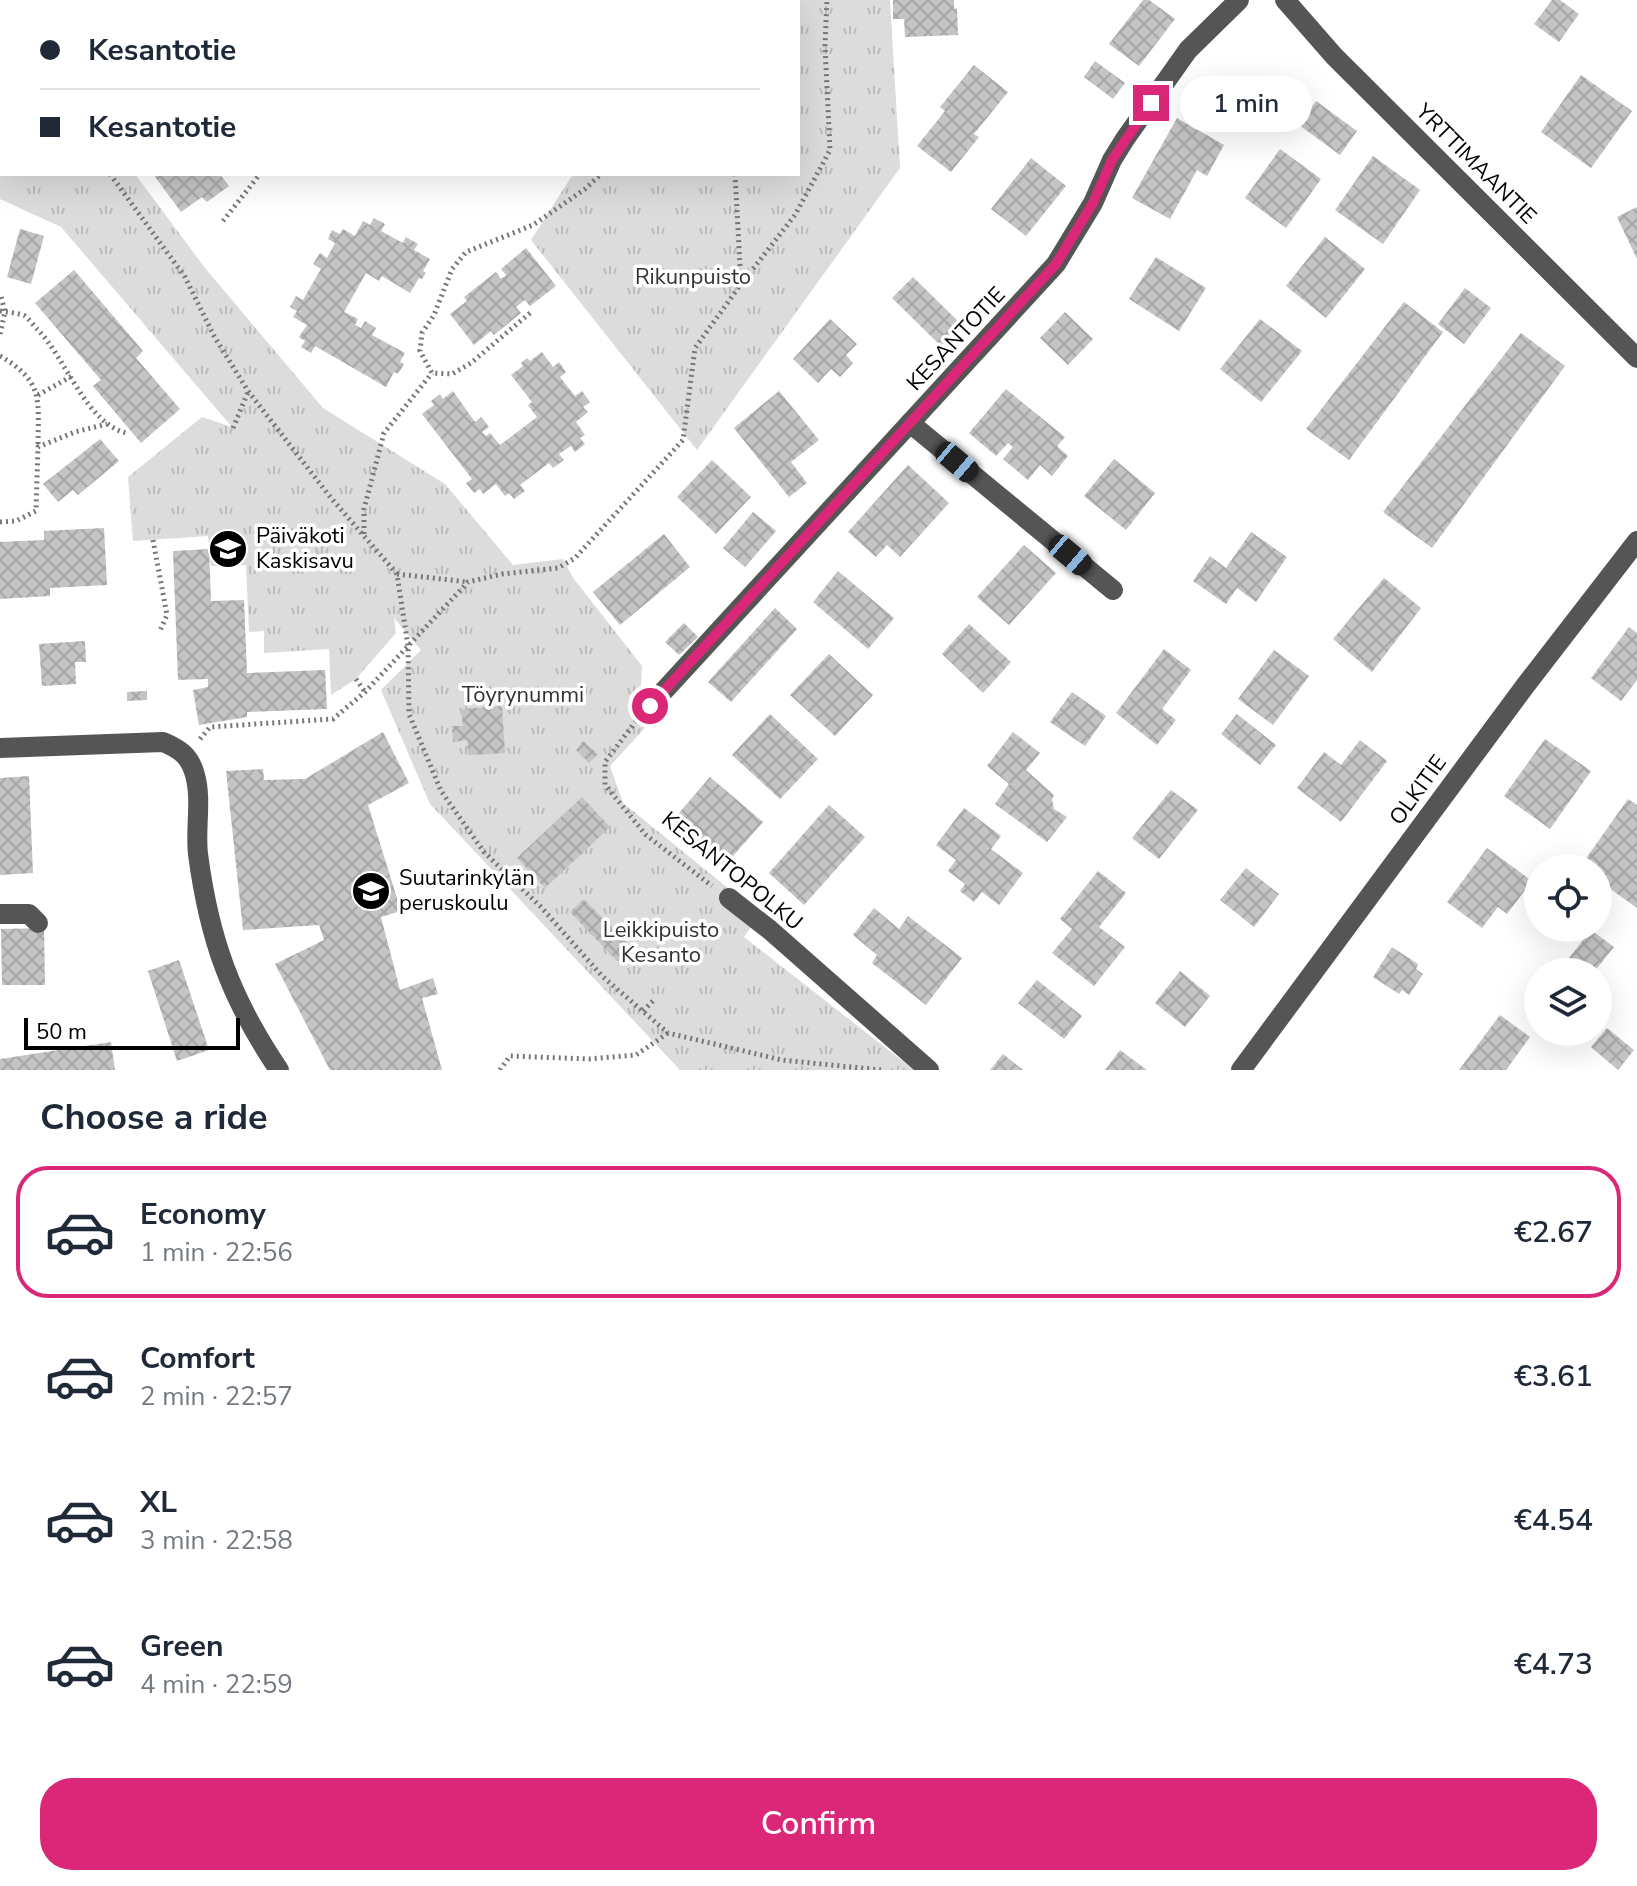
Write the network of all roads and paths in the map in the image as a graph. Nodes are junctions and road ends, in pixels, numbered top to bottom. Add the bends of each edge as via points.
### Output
1 (827, 0) edge
2 (1239, 0) edge
3 (1285, 0) edge
4 (111, 176) edge
5 (258, 176) edge
6 (599, 176) edge
7 (735, 176) edge
8 (223, 221) dead end
9 (741, 284) junction
10 (1, 296) edge
11 (3, 311) edge
12 (530, 313) dead end
13 (0, 334) edge
14 (0, 356) edge
15 (1637, 358) edge
16 (432, 373) junction
17 (72, 376) junction
18 (248, 391) junction
19 (38, 395) junction
20 (910, 423) junction
21 (107, 424) junction
22 (233, 428) dead end
23 (127, 433) dead end
24 (38, 447) junction
25 (0, 522) edge
26 (364, 535) junction
27 (153, 540) dead end
28 (1637, 541) edge
29 (397, 574) junction
30 (468, 582) junction
31 (1113, 590) dead end
32 (159, 633) dead end
33 (408, 646) junction
34 (356, 679) dead end
35 (365, 692) junction
36 (650, 706) joint
37 (0, 748) edge
38 (187, 755) junction
39 (729, 898) joint
40 (0, 914) edge
41 (38, 923) dead end
42 (653, 1001) dead end
43 (643, 1011) junction
44 (668, 1033) junction
45 (279, 1070) edge
46 (500, 1070) edge
47 (881, 1070) edge
48 (929, 1070) edge
49 (1241, 1070) edge

1 - 9 path via 830,150 795,215
2 - 20 street, KESANTOTIE via 1188,50 1125,139 1056,264
3 - 15 street, YRTTIMAANTIE via 1334,56
4 - 18 path via 185,277
5 - 8 path
6 - 16 path via 533,225 466,252 452,269 422,333 420,351
7 - 9 path
9 - 30 path via 695,348 683,440 575,558 558,568
10 - 11 path
11 - 13 path
11 - 17 path via 25,316
12 - 16 path via 471,363 452,374
14 - 19 path via 20,367
16 - 26 path via 384,433 364,509
17 - 19 path
17 - 21 path
18 - 22 path
18 - 26 path
19 - 24 path
20 - 31 street
20 - 36 street, KESANTOTIE
21 - 23 path
21 - 24 path
24 - 25 path via 36,511
26 - 29 path
27 - 32 path via 167,615
28 - 49 street, OLKITIE
29 - 30 path
29 - 33 path
30 - 33 path
33 - 35 path
33 - 43 path via 409,714 441,791 484,852 602,976
34 - 35 path
35 - 38 path via 333,719 210,727
36 - 39 path, KESANTOPOLKU via 605,762 605,785 646,835
37 - 38 street via 163,742
38 - 45 street via 195,775 198,852 221,963
39 - 48 street, KESANTOPOLKU
40 - 41 street via 29,914
42 - 43 path
43 - 44 path
44 - 46 path via 636,1055 510,1056
44 - 47 path via 782,1060

